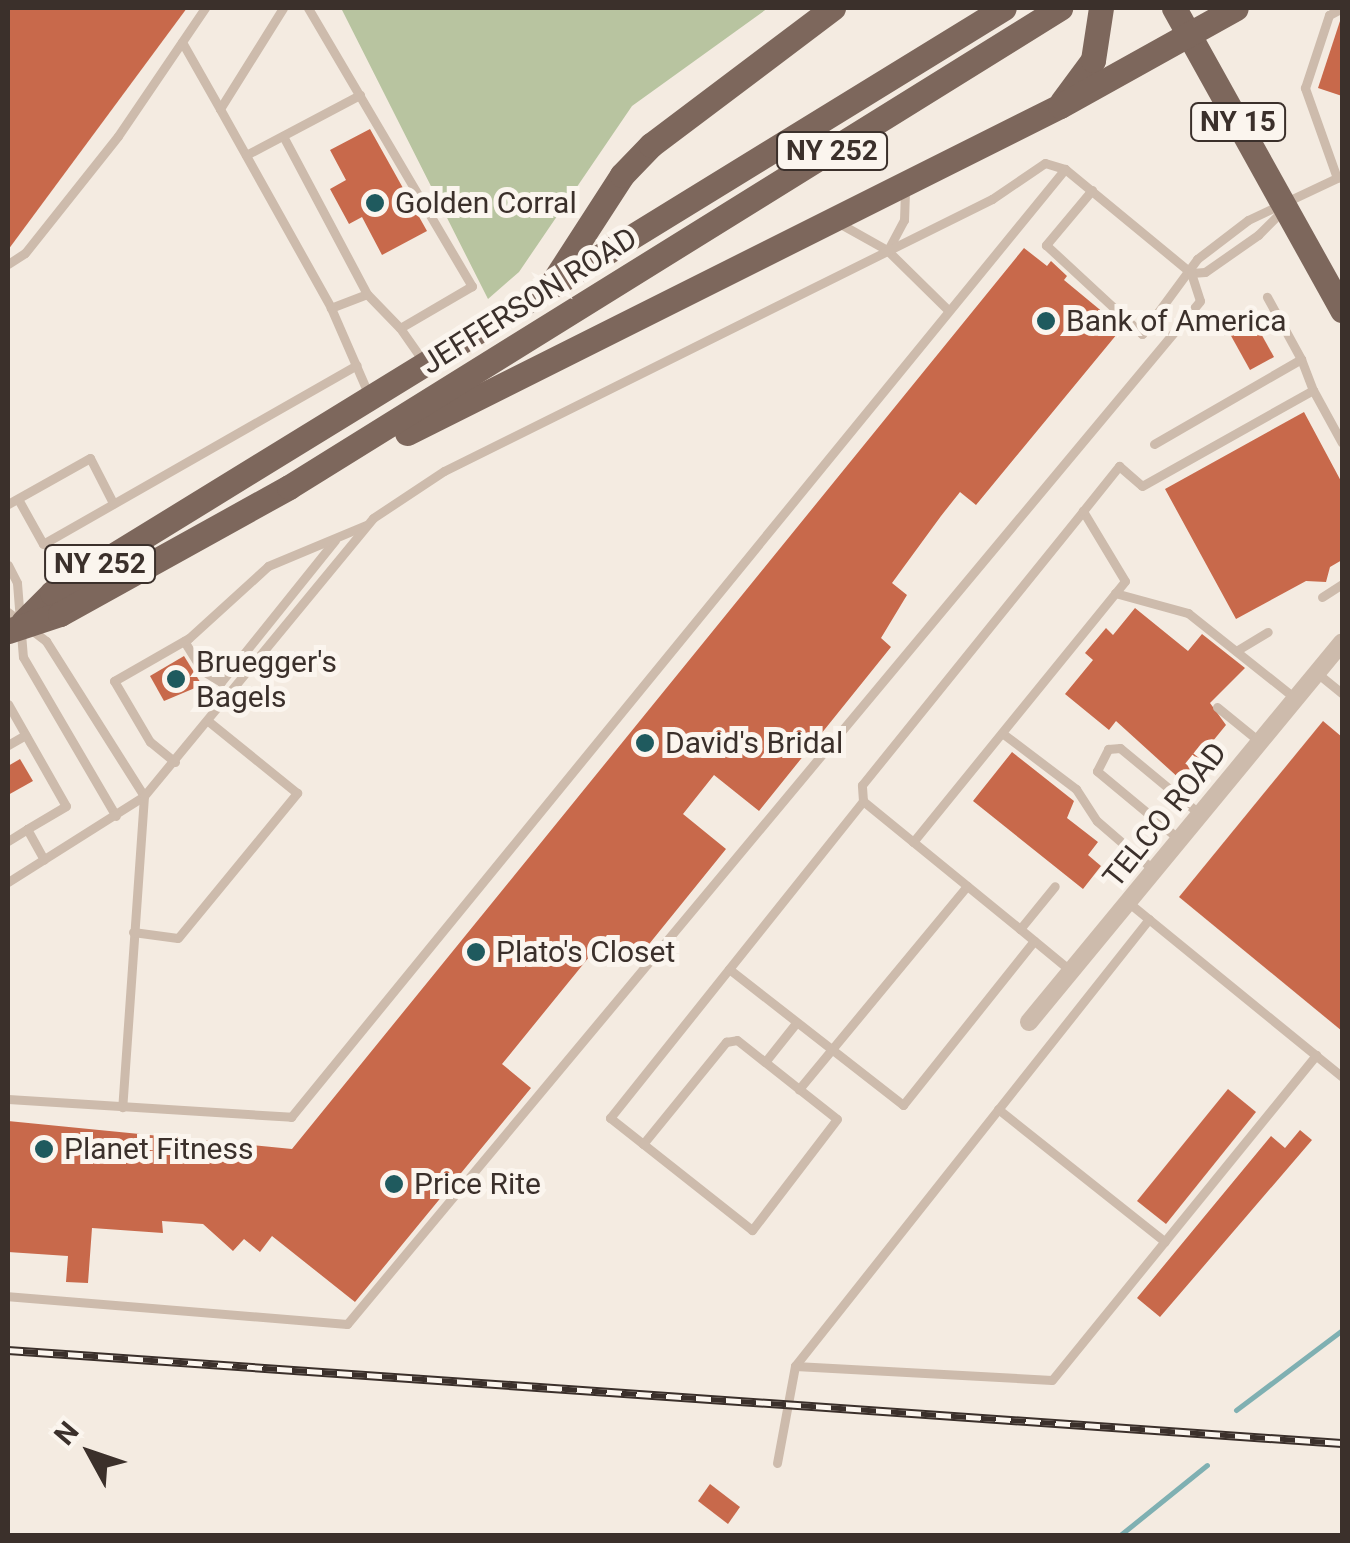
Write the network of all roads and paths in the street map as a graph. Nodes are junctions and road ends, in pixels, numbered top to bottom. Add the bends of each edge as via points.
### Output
1 (205, 8) edge
2 (283, 8) edge
3 (308, 8) edge
4 (1004, 8) edge
5 (1060, 8) edge
6 (1101, 8) edge
7 (1174, 8) edge
8 (1236, 8) edge
9 (1342, 8) edge
10 (823, 11) edge
11 (1190, 36) junction
12 (182, 42) junction
13 (360, 95) junction
14 (1060, 106) junction
15 (220, 109) junction
16 (283, 136) junction
17 (246, 155) junction
18 (1065, 169) junction
19 (904, 182) junction
20 (1092, 190) junction
21 (1286, 207) junction
22 (831, 217) junction
23 (888, 250) junction
24 (8, 264) edge
25 (1191, 272) junction
26 (547, 292) junction
27 (366, 294) junction
28 (1266, 297) dead end
29 (949, 307) junction
30 (331, 308) junction
31 (1342, 310) edge
32 (400, 328) junction
33 (1301, 359) junction
34 (357, 365) junction
35 (426, 366) junction
36 (1313, 390) junction
37 (371, 400) junction
38 (1342, 443) edge
39 (1154, 444) dead end
40 (289, 487) junction
41 (18, 499) junction
42 (113, 502) junction
43 (8, 504) edge
44 (1083, 510) junction
45 (368, 524) junction
46 (337, 537) junction
47 (8, 566) edge
48 (1342, 584) edge
49 (1116, 593) junction
50 (1322, 597) dead end
51 (12, 623) edge
52 (1268, 632) dead end
53 (184, 641) junction
54 (1342, 642) edge
55 (1236, 651) junction
56 (1318, 673) junction
57 (1342, 693) edge
58 (1296, 698) junction
59 (8, 704) edge
60 (1217, 706) dead end
61 (208, 721) junction
62 (1002, 733) junction
63 (25, 734) junction
64 (1260, 742) junction
65 (8, 744) edge
66 (175, 762) junction
67 (144, 796) junction
68 (863, 801) junction
69 (1201, 815) junction
70 (116, 816) junction
71 (27, 829) junction
72 (8, 840) edge
73 (1180, 840) junction
74 (913, 842) junction
75 (44, 860) junction
76 (1155, 871) junction
77 (8, 882) edge
78 (967, 886) junction
79 (1055, 886) dead end
80 (1129, 903) junction
81 (1149, 919) junction
82 (1020, 929) junction
83 (133, 932) junction
84 (1034, 940) junction
85 (729, 969) junction
86 (1071, 971) junction
87 (1029, 1022) dead end
88 (796, 1023) junction
89 (830, 1051) junction
90 (1316, 1056) junction
91 (764, 1062) junction
92 (1342, 1077) edge
93 (799, 1089) junction
94 (8, 1099) edge
95 (122, 1107) junction
96 (998, 1109) junction
97 (643, 1144) junction
98 (1165, 1242) junction
99 (8, 1296) edge
100 (795, 1366) junction
101 (777, 1463) dead end

1 - 12 lane
2 - 15 lane
3 - 13 lane
4 - 26 main road, JEFFERSON ROAD / NY 252
5 - 40 main road, JEFFERSON ROAD / NY 252
6 - 14 main road via 1093,60
7 - 11 main road, NY 15
8 - 11 main road
9 - 21 lane via 1329,15 1305,88 1336,178
10 - 26 main road via 651,144 604,201
11 - 14 main road
11 - 21 main road, NY 15
12 - 15 lane
12 - 24 lane via 110,147 25,253
13 - 16 lane
13 - 32 lane via 472,286
14 - 19 main road
15 - 17 lane
16 - 17 lane
16 - 27 lane
17 - 30 lane
18 - 20 lane
18 - 23 lane via 1044,163 992,198
18 - 29 lane
19 - 22 main road
19 - 23 lane via 904,220
20 - 25 lane
20 - 25 lane via 1046,246 1142,334
21 - 25 lane via 1258,236 1204,272
21 - 25 lane via 1248,220 1196,259
21 - 31 main road, NY 15
22 - 23 lane via 859,240
22 - 40 main road
23 - 29 lane
23 - 45 lane via 435,476
25 - 99 lane via 1200,301 347,1324
26 - 35 main road, JEFFERSON ROAD / NY 252
27 - 30 lane
27 - 32 lane
28 - 33 lane
29 - 95 lane via 291,1117
30 - 34 lane
32 - 35 lane
33 - 36 lane
33 - 39 lane
34 - 37 lane
34 - 42 lane
35 - 37 main road, JEFFERSON ROAD / NY 252
36 - 38 lane
36 - 44 lane via 1142,486 1119,466
37 - 51 main road, JEFFERSON ROAD / NY 252
40 - 51 main road, JEFFERSON ROAD / NY 252 via 60,614
41 - 42 lane via 90,458
41 - 42 lane via 43,544
41 - 43 lane
44 - 49 lane via 1125,581
44 - 68 lane via 862,785
45 - 46 lane
45 - 61 lane
46 - 53 lane via 268,566
46 - 53 lane via 221,682 204,671
47 - 51 lane via 17,583
48 - 50 lane
49 - 55 lane via 1188,613
49 - 62 lane
51 - 67 lane via 46,641
51 - 70 lane via 23,657
52 - 55 lane
53 - 66 lane via 114,681 150,742
54 - 56 street, TELCO ROAD
55 - 58 lane
56 - 57 lane
56 - 58 street, TELCO ROAD
58 - 64 street, TELCO ROAD
59 - 63 lane
60 - 64 lane
61 - 66 lane
61 - 83 lane via 297,793 178,938
62 - 74 lane
62 - 76 lane via 1076,790 1098,821
63 - 65 lane
63 - 71 lane via 66,806
64 - 69 street, TELCO ROAD
66 - 67 lane
67 - 70 lane
67 - 83 lane
68 - 74 lane
68 - 85 lane
69 - 73 street, TELCO ROAD
69 - 73 lane via 1120,748 1108,748 1097,771
70 - 75 lane
71 - 72 lane
71 - 75 lane
73 - 76 street, TELCO ROAD
74 - 78 lane
75 - 77 lane
76 - 80 street, TELCO ROAD
78 - 82 lane
78 - 89 lane
79 - 82 lane
80 - 81 lane
80 - 86 street, TELCO ROAD
81 - 90 lane
81 - 96 lane
82 - 84 lane
83 - 95 lane
84 - 86 lane
84 - 89 lane via 904,1104
85 - 88 lane
85 - 97 lane via 610,1118
86 - 87 street, TELCO ROAD
88 - 89 lane
88 - 91 lane
89 - 93 lane
90 - 92 lane
90 - 98 lane
91 - 93 lane
91 - 97 lane via 737,1040 726,1042
93 - 97 lane via 837,1119 752,1230
94 - 95 lane
96 - 98 lane
96 - 100 lane
98 - 100 lane via 1052,1380
100 - 101 lane

